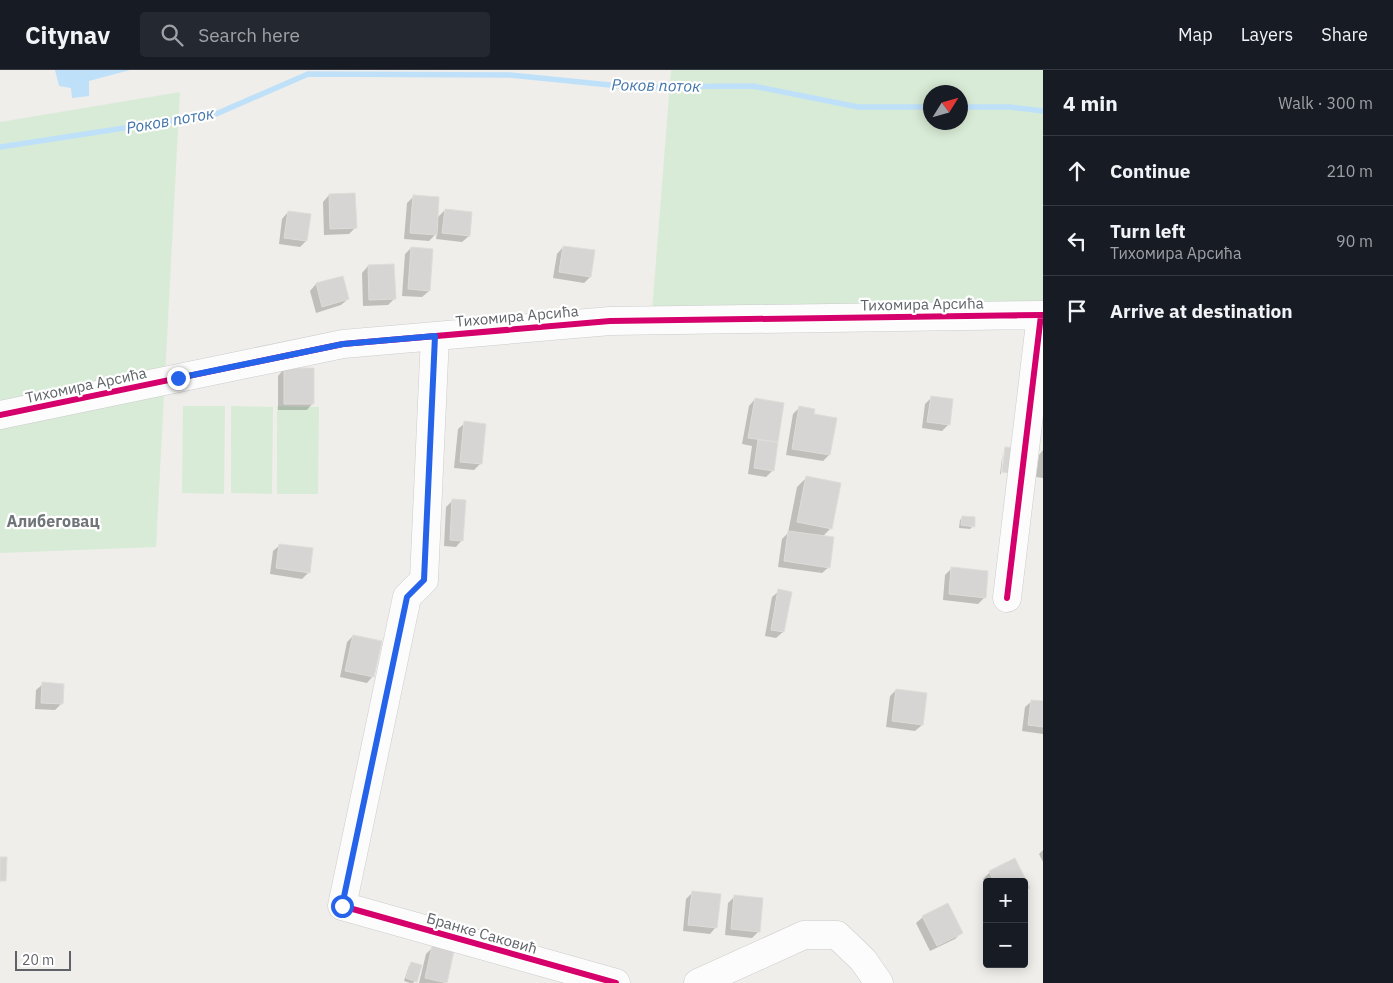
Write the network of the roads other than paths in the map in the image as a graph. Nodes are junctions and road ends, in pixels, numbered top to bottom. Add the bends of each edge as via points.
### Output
1 (1042, 315) edge
2 (435, 336) junction
3 (0, 415) edge
4 (1007, 598) dead end
5 (616, 983) edge
6 (698, 983) edge
7 (878, 983) edge

1 - 2 street, Тихомира Арсића via 610,321
1 - 4 street
2 - 3 street, Тихомира Арсића via 343,344
2 - 5 street, Бранке Саковић via 424,580 407,597 342,906
6 - 7 street via 804,935 837,935 863,960

